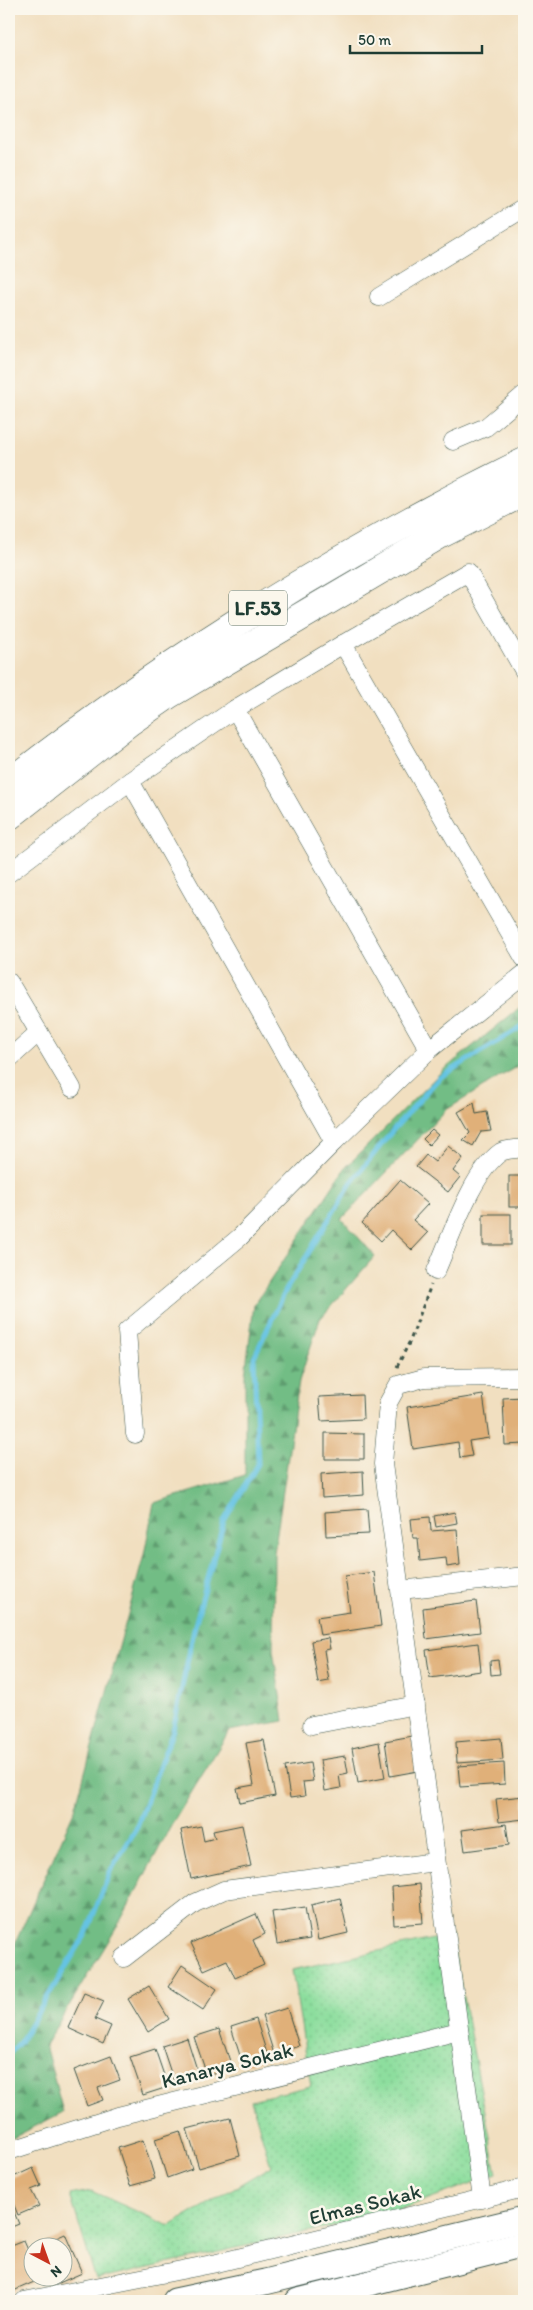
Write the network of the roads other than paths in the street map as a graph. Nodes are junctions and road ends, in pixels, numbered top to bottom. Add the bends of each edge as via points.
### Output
1 (524, 208) edge
2 (379, 297) dead end
3 (524, 395) edge
4 (453, 441) dead end
5 (524, 462) edge
6 (524, 492) edge
7 (524, 510) edge
8 (343, 644) junction
9 (524, 671) edge
10 (168, 695) junction
11 (235, 709) junction
12 (130, 781) junction
13 (9, 783) edge
14 (9, 816) edge
15 (9, 873) edge
16 (524, 958) edge
17 (524, 974) edge
18 (9, 982) edge
19 (38, 1032) junction
20 (429, 1050) junction
21 (9, 1059) edge
22 (72, 1088) dead end
23 (334, 1142) junction
24 (524, 1148) edge
25 (436, 1271) road end
26 (524, 1377) edge
27 (135, 1434) dead end
28 (524, 1576) edge
29 (401, 1590) junction
30 (416, 1705) junction
31 (312, 1725) dead end
32 (435, 1862) junction
33 (124, 1958) dead end
34 (458, 2031) junction
35 (9, 2151) edge
36 (524, 2188) edge
37 (482, 2199) junction
38 (400, 2219) junction
39 (524, 2219) edge
40 (524, 2244) edge
41 (407, 2248) junction
42 (24, 2301) edge
43 (175, 2301) edge
44 (298, 2301) edge

1 - 2 street
3 - 4 street via 486,427
5 - 13 highway, LF.53 via 335,563 218,633 122,697
6 - 10 highway, LF.53 via 441,534
7 - 10 highway
8 - 9 street via 468,572
8 - 11 street
8 - 16 street
10 - 14 highway, LF.53
11 - 12 street
11 - 20 street
12 - 15 street
12 - 23 street
17 - 20 street
18 - 19 street
19 - 21 street
19 - 22 street
20 - 23 street
23 - 27 street via 240,1237 127,1331
24 - 25 street via 503,1151 486,1166 470,1193
26 - 29 street via 424,1378 398,1385 388,1403 383,1464
28 - 29 street
29 - 30 street
30 - 31 street
30 - 32 street
32 - 33 street via 224,1890 195,1903
32 - 34 street
34 - 35 street, Kanarya Sokak via 118,2116
34 - 37 street
36 - 37 street, Elmas Sokak
37 - 38 street, Elmas Sokak
38 - 41 street
38 - 42 street, Elmas Sokak via 217,2263
39 - 41 street
40 - 44 street
41 - 43 street

